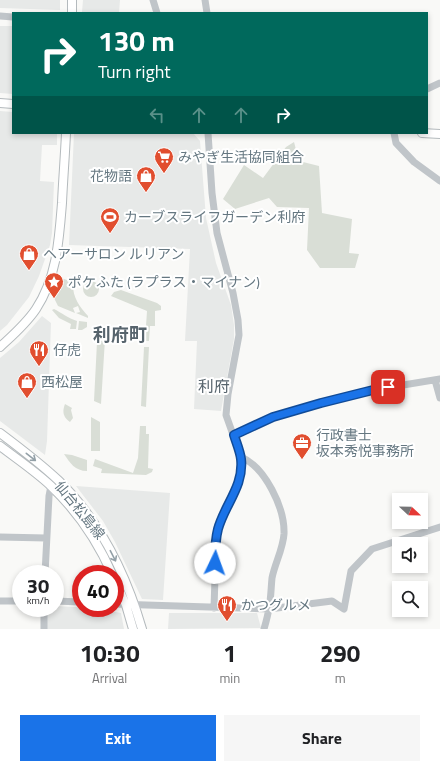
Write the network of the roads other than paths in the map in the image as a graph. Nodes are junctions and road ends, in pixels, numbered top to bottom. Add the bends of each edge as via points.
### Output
1 (72, 0) edge
2 (153, 0) edge
3 (205, 0) edge
4 (72, 12) edge
5 (157, 12) edge
6 (207, 12) edge
7 (0, 16) edge
8 (12, 17) edge
9 (440, 83) edge
10 (428, 89) edge
11 (0, 103) edge
12 (12, 104) edge
13 (428, 133) edge
14 (66, 134) edge
15 (208, 134) edge
16 (394, 134) edge
17 (440, 134) edge
18 (440, 181) edge
19 (0, 347) edge
20 (438, 380) edge
21 (440, 398) edge
22 (0, 433) edge
23 (234, 435) junction
24 (0, 446) edge
25 (241, 457) junction
26 (51, 486) junction
27 (440, 527) edge
28 (0, 537) edge
29 (46, 538) junction
30 (45, 565) edge
31 (108, 565) edge
32 (124, 594) edge
33 (0, 601) edge
34 (12, 601) edge
35 (124, 604) edge
36 (130, 604) junction
37 (214, 608) junction
38 (269, 609) junction
39 (44, 617) edge
40 (44, 629) edge
41 (133, 629) edge
42 (142, 629) edge
43 (264, 629) edge

1 - 4 main road
2 - 5 street
3 - 6 street
7 - 8 street
9 - 10 street
11 - 12 main road
13 - 17 main road
14 - 19 main road via 59,241 54,266 35,309
15 - 23 street via 217,233 238,320 239,335 226,405 226,415
16 - 18 street via 396,143 414,162
20 - 21 street
20 - 23 street via 373,390 321,403 273,417
22 -> 36 main road, 仙台松島線 via 60,482 91,518 115,558
23 - 25 street
24 - 26 main road, 仙台松島線
25 - 37 street via 237,488 218,530
25 - 38 street via 248,460 270,485 282,520 284,533 272,578
26 - 29 street
26 - 31 main road, 仙台松島線 via 84,526
27 - 38 street via 372,549 351,571 344,609 332,601
28 - 29 street
29 - 30 street
32 - 36 main road, 仙台松島線
33 - 34 street
35 - 36 street
36 - 37 street
36 - 41 main road, 仙台松島線
36 - 42 main road, 仙台松島線
37 - 38 street
38 - 43 street
39 - 40 street

